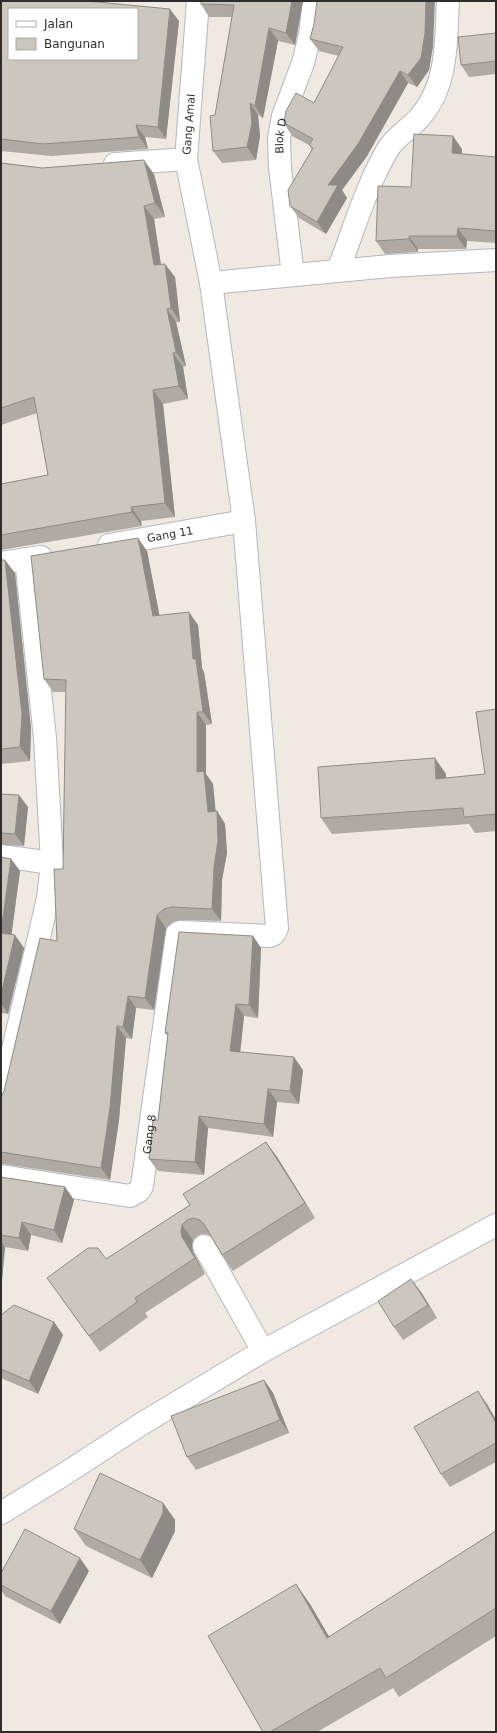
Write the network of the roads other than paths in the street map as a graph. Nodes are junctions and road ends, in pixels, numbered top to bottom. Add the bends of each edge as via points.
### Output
1 (198, 1) edge
2 (314, 1) edge
3 (448, 1) edge
4 (186, 159) junction
5 (98, 165) edge
6 (496, 260) edge
7 (338, 270) junction
8 (293, 275) junction
9 (212, 283) junction
10 (244, 521) junction
11 (88, 548) edge
12 (57, 554) edge
13 (26, 559) junction
14 (1, 563) edge
15 (1, 856) edge
16 (52, 863) junction
17 (1, 1101) edge
18 (1, 1176) edge
19 (496, 1225) edge
20 (204, 1246) dead end
21 (263, 1351) junction
22 (1, 1513) edge

1 - 4 street, Gang Amal
2 - 8 street, Blok D via 310,35 283,116 279,138 280,168
3 - 7 street via 443,71 436,91 421,116 389,147 378,167
4 - 5 street, Gang Amal
4 - 9 street
6 - 7 street
7 - 8 street
8 - 9 street
9 - 10 street
10 - 11 street, Gang 11
10 - 18 street, Gang 8 via 277,928 270,936 180,932 176,937 142,1186 139,1191 130,1196
12 - 13 street
13 - 14 street
13 - 16 street via 45,738
15 - 16 street
16 - 17 street via 48,898
19 - 21 street
20 - 21 street
21 - 22 street

